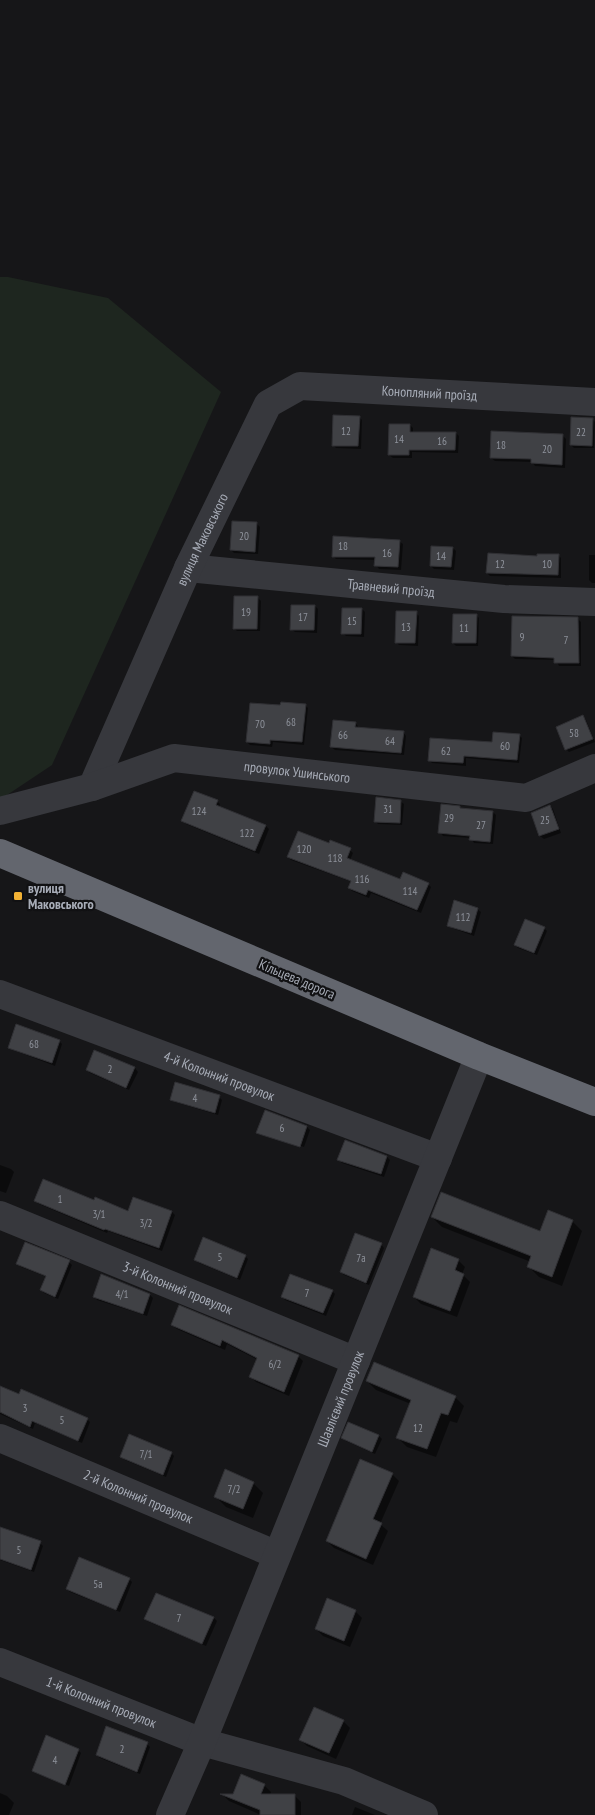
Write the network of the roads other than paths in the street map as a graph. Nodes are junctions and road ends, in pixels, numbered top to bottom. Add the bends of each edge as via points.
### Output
1 (595, 402) edge
2 (268, 404) joint
3 (188, 568) junction
4 (595, 602) edge
5 (595, 768) edge
6 (92, 787) junction
7 (0, 811) edge
8 (0, 853) edge
9 (0, 994) edge
10 (479, 1056) junction
11 (595, 1102) edge
12 (438, 1158) junction
13 (0, 1214) edge
14 (356, 1361) junction
15 (0, 1438) edge
16 (277, 1555) junction
17 (0, 1662) edge
18 (202, 1742) junction
19 (170, 1815) edge
20 (424, 1815) edge

1 - 2 street, Конопляний проїзд via 300,386
2 - 3 street, вулиця Маковського
3 - 4 street, Травневий проїзд via 504,599
3 - 6 street, вулиця Маковського
5 - 6 street, провулок Ушинського via 526,798 174,758
6 - 7 street, провулок Ушинського
8 - 10 highway, Кільцева дорога
9 - 12 street, 4-й Колонний провулок
10 - 11 highway, Кільцева дорога
10 - 12 street, Шавлієвий провулок
12 - 14 street, Шавлієвий провулок
13 - 14 street, 3-й Колонний провулок
14 - 16 street, Шавлієвий провулок
15 - 16 street, 2-й Колонний провулок
16 - 18 street, Шавлієвий провулок
17 - 18 street, 1-й Колонний провулок
18 - 19 street, Шавлієвий провулок
18 - 20 street via 344,1781

